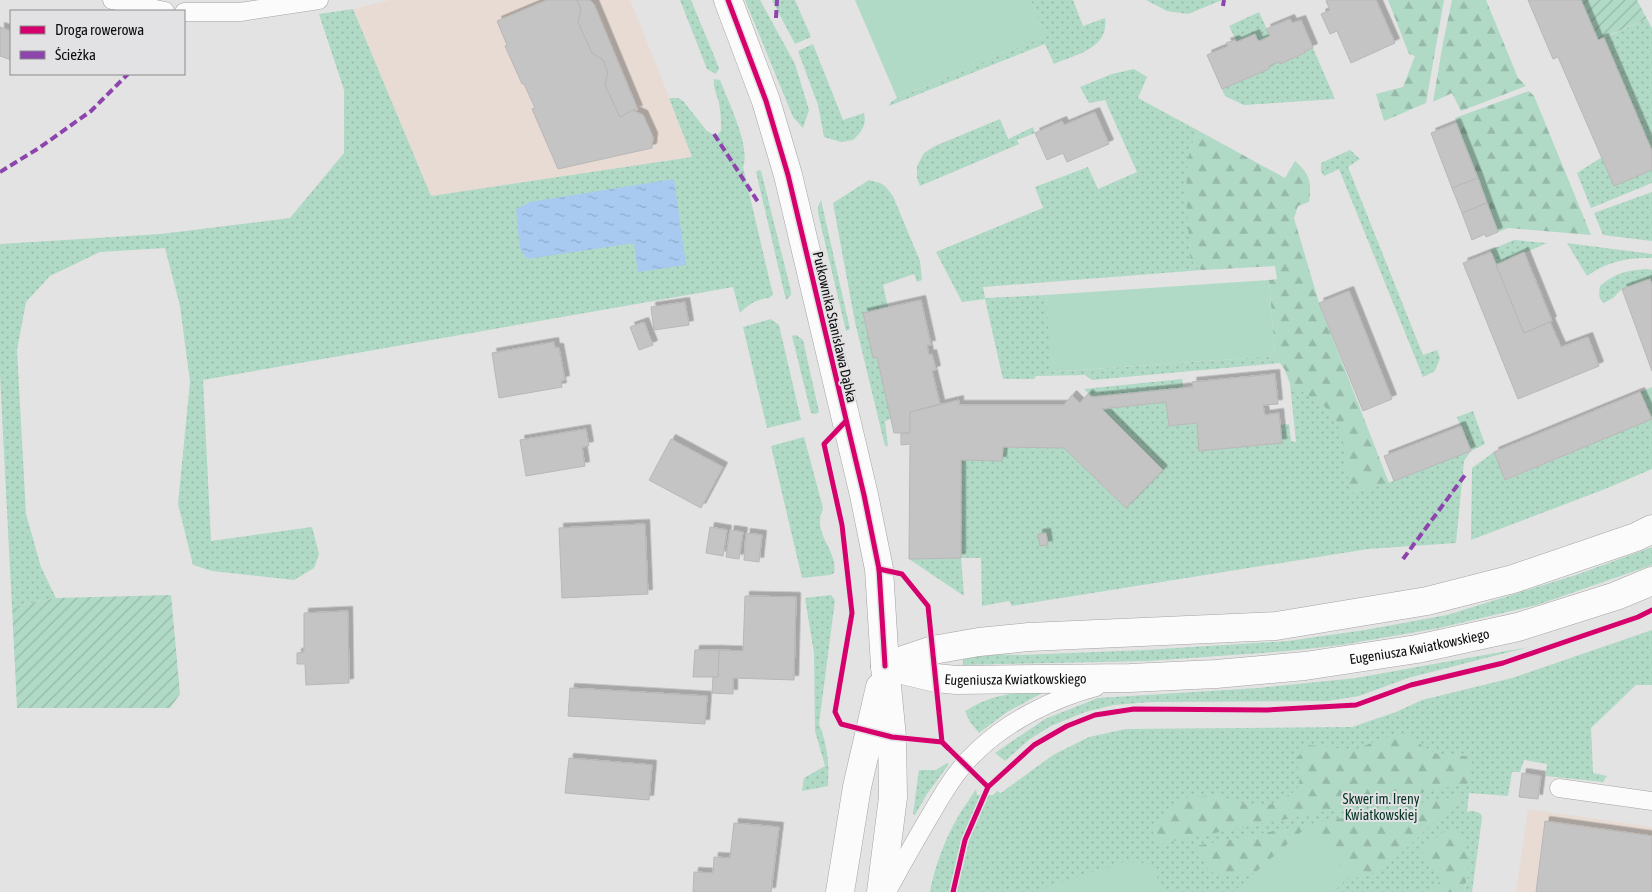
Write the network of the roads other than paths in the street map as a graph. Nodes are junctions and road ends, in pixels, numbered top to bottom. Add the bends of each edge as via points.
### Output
1 (112, 0) edge
2 (320, 0) edge
3 (728, 0) edge
4 (160, 10) edge
5 (185, 12) edge
6 (1652, 530) edge
7 (1652, 581) edge
8 (885, 666) junction
9 (1130, 678) junction
10 (1559, 788) dead end
11 (1652, 801) edge
12 (840, 892) edge
13 (882, 892) edge
14 (887, 892) edge

1 - 4 lane
2 - 5 lane via 240,12
3 - 8 main road, Pułkownika Stanisława Dąbka via 766,101 788,175 864,495 879,569
6 - 8 main road via 1513,579 1427,601 1276,626 979,642 933,650
7 - 9 main road, Eugeniusza Kwiatkowskiego via 1518,627 1417,649 1305,666
8 - 9 main road, Eugeniusza Kwiatkowskiego via 956,680
8 - 12 main road, Pułkownika Stanisława Dąbka via 857,787
8 - 13 main road, Pułkownika Stanisława Dąbka via 892,737 893,797
9 - 14 lane via 1075,692 1019,718 977,750 947,786
10 - 11 lane

